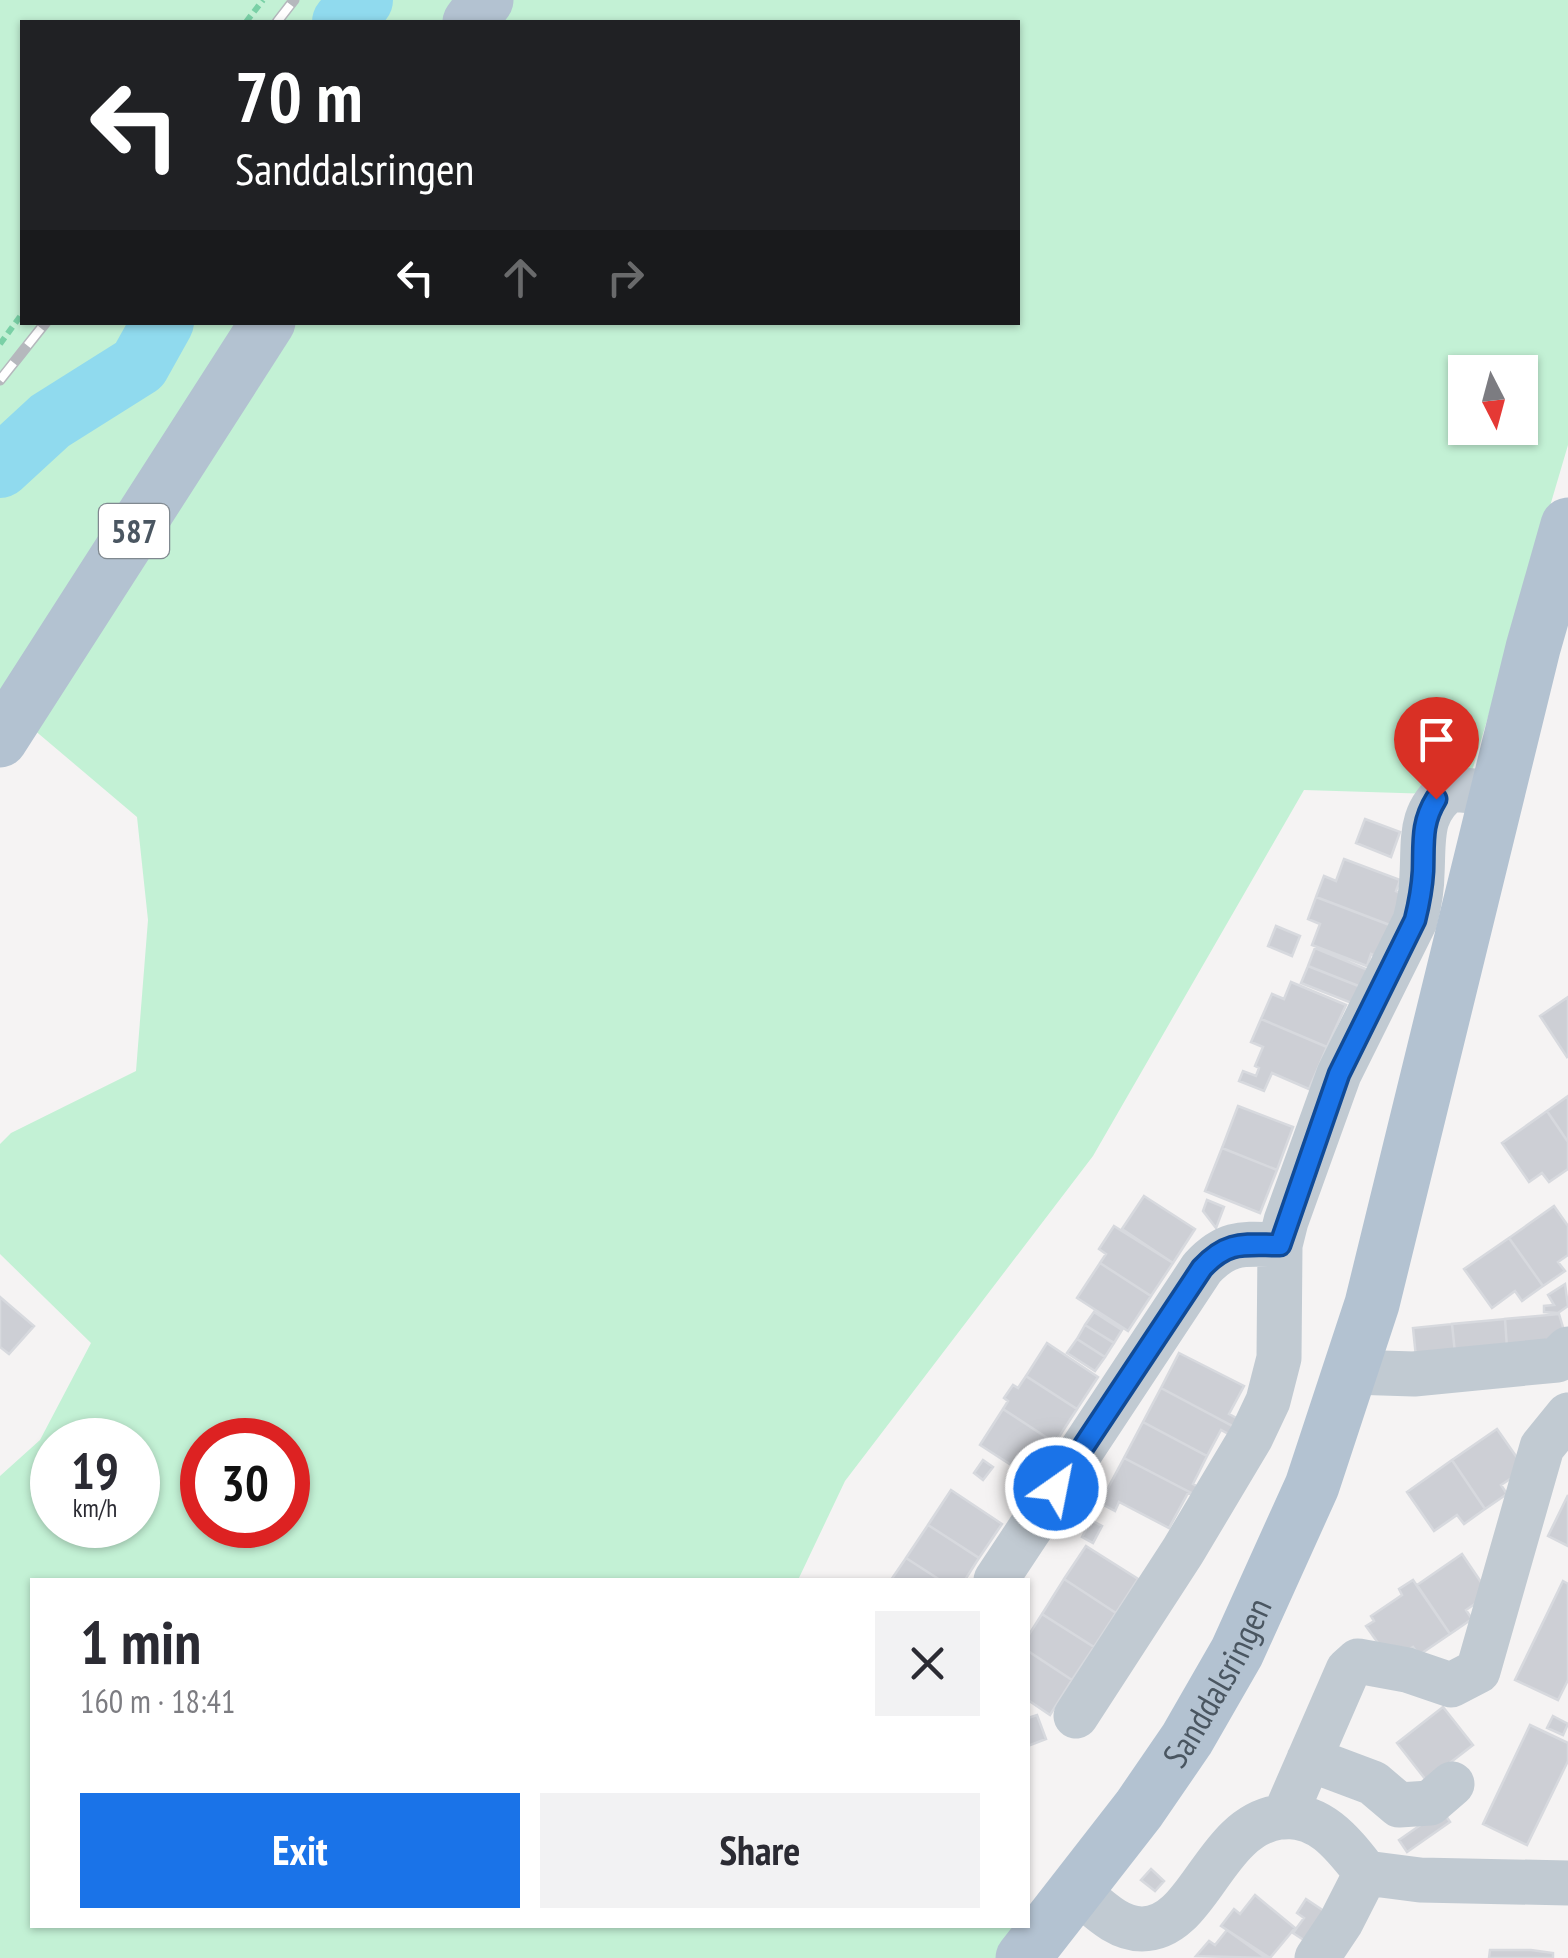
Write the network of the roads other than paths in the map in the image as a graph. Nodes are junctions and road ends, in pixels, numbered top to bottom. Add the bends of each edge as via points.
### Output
1 (266, 325) edge
2 (1563, 557) edge
3 (0, 740) edge
4 (1497, 793) junction
5 (1280, 1245) junction
6 (1568, 1349) edge
7 (1351, 1372) junction
8 (1568, 1415) edge
9 (997, 1578) edge
10 (1076, 1716) dead end
11 (1308, 1759) junction
12 (1452, 1784) dead end
13 (1284, 1817) junction
14 (1366, 1872) junction
15 (1568, 1884) edge
16 (1077, 1891) junction
17 (1023, 1958) edge
18 (1318, 1958) edge

1 - 3 main road, 587
2 - 4 main road, Sanddalsringen
4 - 5 street via 1450,789 1426,815 1415,920 1339,1074
4 - 7 main road, Sanddalsringen
5 - 9 street via 1237,1244 1202,1268
5 - 10 street via 1282,1329 1268,1400
6 - 7 street via 1557,1360 1414,1374
7 - 16 main road, Sanddalsringen via 1312,1486 1237,1652 1187,1739
8 - 11 street via 1542,1448 1478,1671 1452,1685 1358,1661
11 - 12 street via 1373,1783 1400,1805 1430,1803
11 - 13 street
13 - 14 street via 1329,1830
13 - 16 street via 1234,1839 1166,1924 1127,1927
14 - 15 street
14 - 18 street
16 - 17 main road, Sanddalsringen

